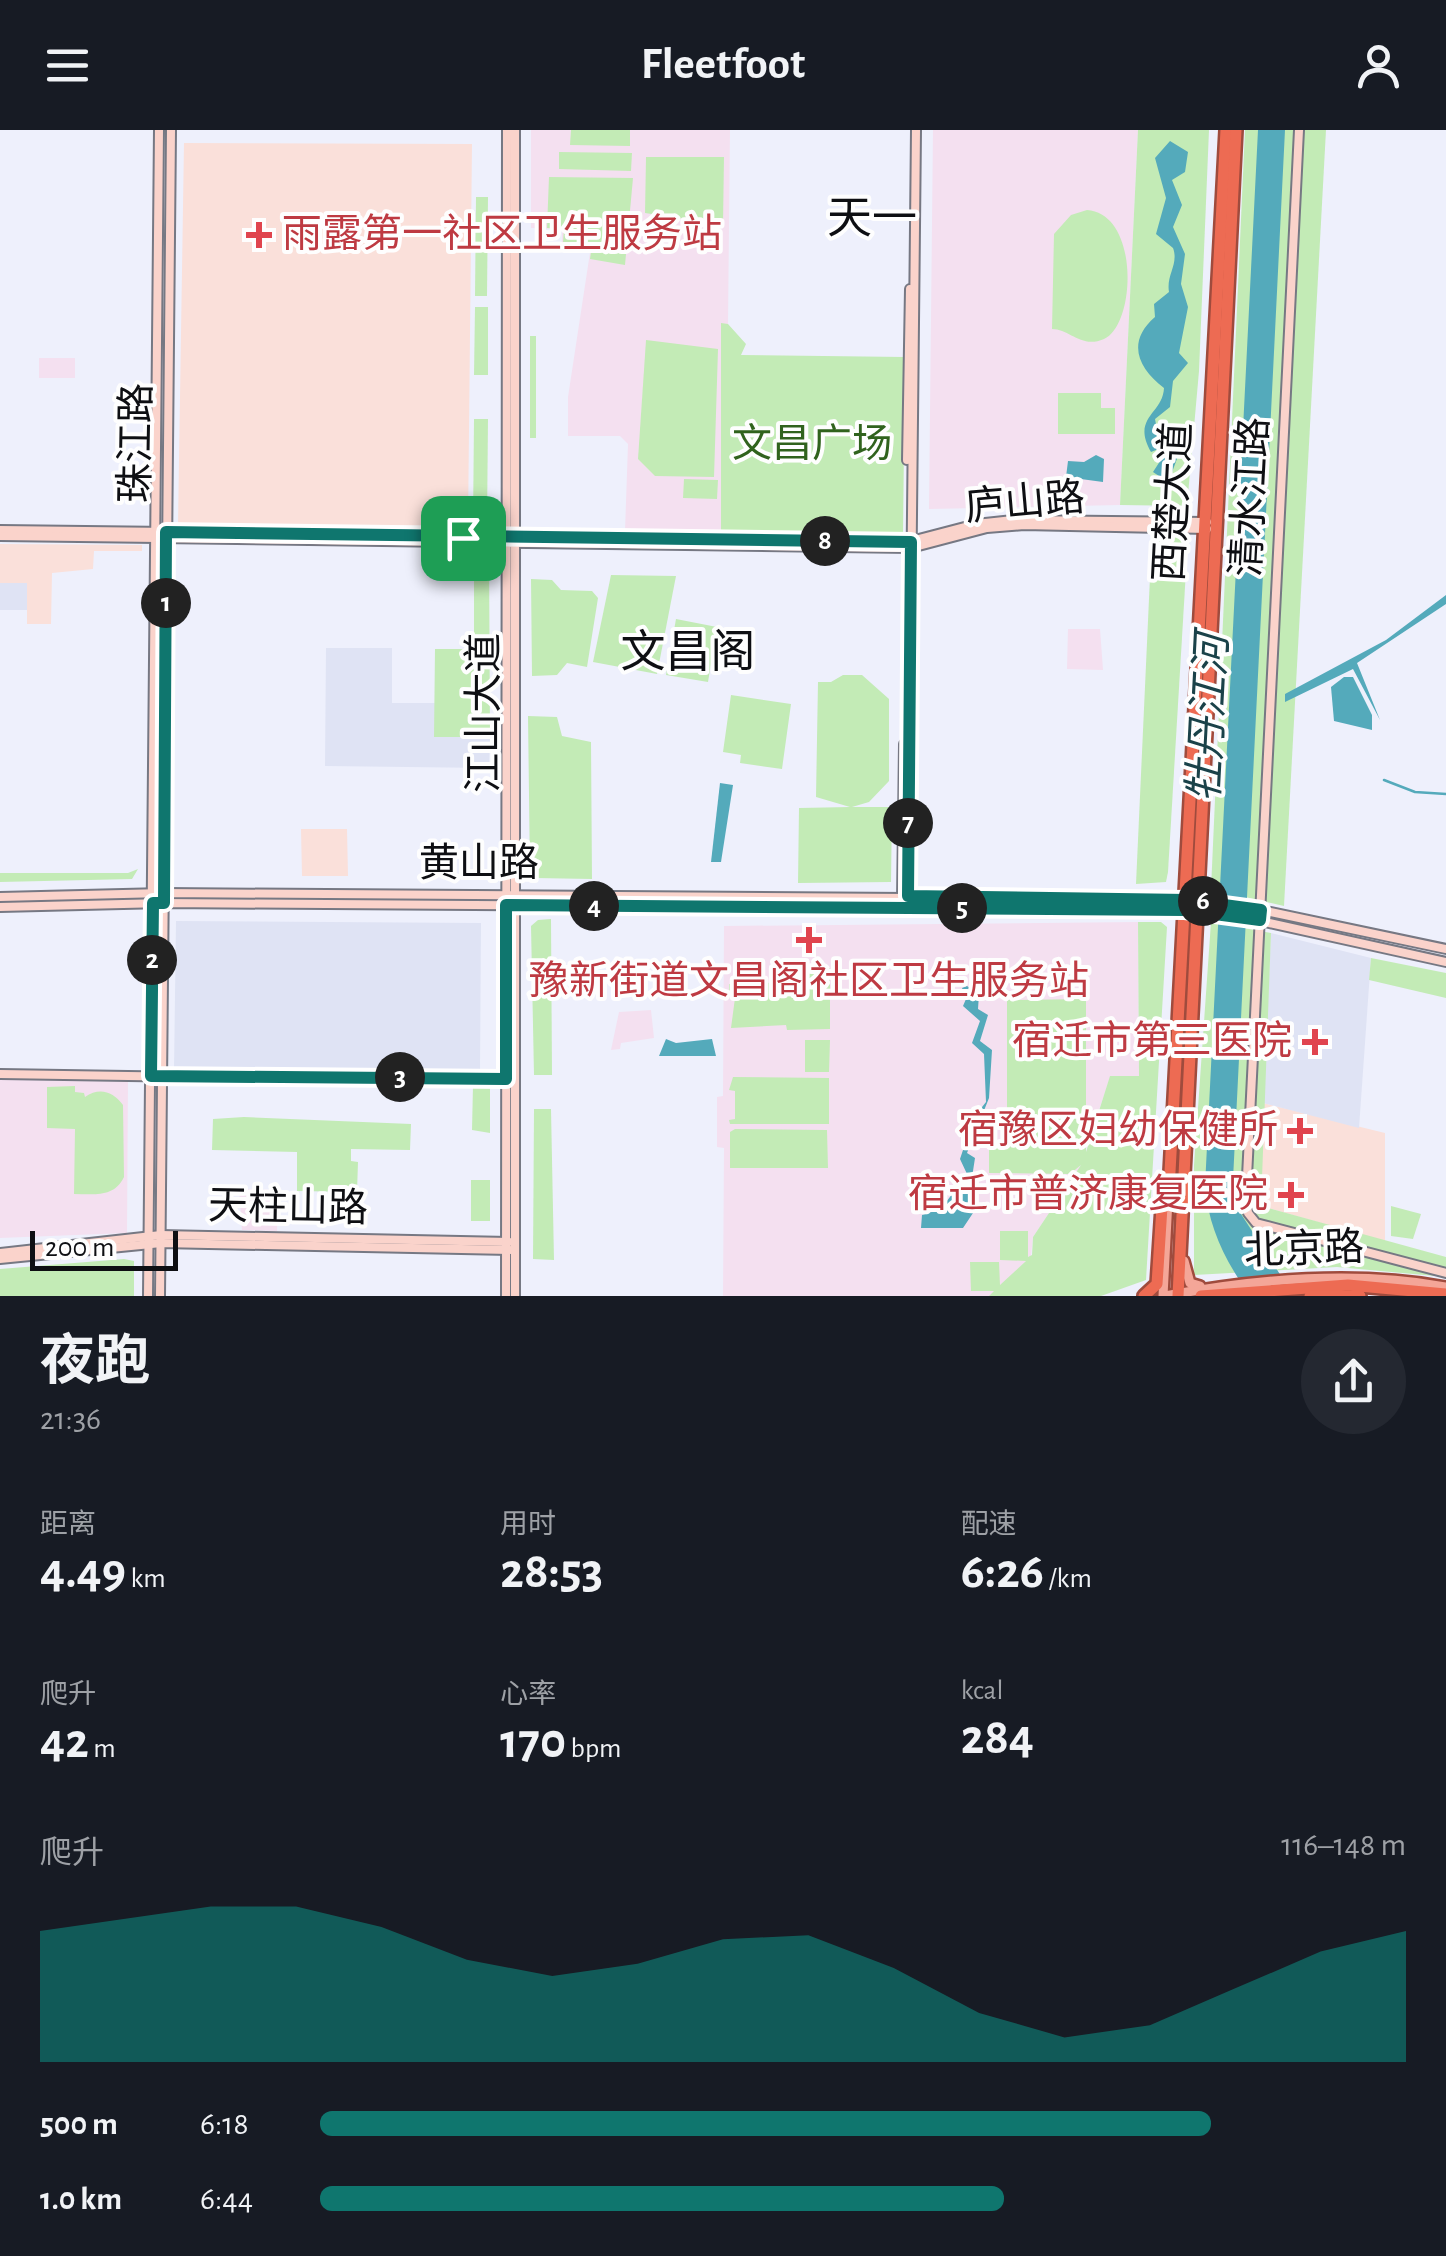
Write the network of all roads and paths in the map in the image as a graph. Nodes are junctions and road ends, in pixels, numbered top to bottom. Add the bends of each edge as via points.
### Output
1 (159, 130) edge
2 (172, 130) edge
3 (511, 130) edge
4 (914, 130) edge
5 (1226, 130) edge
6 (1236, 130) edge
7 (1299, 130) edge
8 (1211, 525) junction
9 (0, 533) edge
10 (154, 536) junction
11 (166, 536) junction
12 (510, 542) junction
13 (909, 545) junction
14 (154, 590) junction
15 (166, 590) junction
16 (154, 723) junction
17 (166, 724) junction
18 (153, 784) junction
19 (165, 784) junction
20 (511, 894) junction
21 (0, 896) edge
22 (905, 896) junction
23 (153, 898) junction
24 (164, 898) junction
25 (511, 905) junction
26 (1192, 906) junction
27 (0, 907) edge
28 (904, 908) junction
29 (1257, 909) junction
30 (1256, 920) junction
31 (1446, 949) edge
32 (1446, 962) edge
33 (0, 1072) edge
34 (151, 1075) junction
35 (162, 1075) junction
36 (511, 1080) junction
37 (150, 1136) junction
38 (162, 1136) junction
39 (1184, 1171) junction
40 (1170, 1172) junction
41 (161, 1239) junction
42 (149, 1241) junction
43 (511, 1246) junction
44 (0, 1256) edge
45 (1446, 1273) edge
46 (1218, 1286) junction
47 (1446, 1290) edge
48 (1171, 1295) edge
49 (148, 1296) edge
50 (160, 1296) edge
51 (506, 1296) edge
52 (515, 1296) edge
53 (1144, 1296) edge
54 (1201, 1296) edge
55 (1310, 1296) edge
56 (1360, 1296) edge

1 - 10 street, 珠江路
2 - 11 street, 珠江路
3 - 12 street, 江山大道
4 - 13 street
5 - 8 highway, 西楚大道
6 - 8 highway, 西楚大道
7 - 29 street, 清水江路
8 - 13 street, 庐山路 via 1014,520
8 - 26 highway, 西楚大道
9 - 10 street, 庐山路
10 - 11 street, 庐山路
10 - 14 street, 珠江路
11 - 12 street, 庐山路
11 - 15 street, 珠江路
12 - 13 street, 庐山路
12 - 20 street, 江山大道
13 - 22 street
14 - 15 street
14 - 16 street, 珠江路
15 - 17 street, 珠江路
16 - 17 street
16 - 18 street, 珠江路
17 - 19 street, 珠江路
18 - 19 street
18 - 23 street, 珠江路
19 - 24 street, 珠江路
20 - 22 street, 黄山路
20 - 24 street, 黄山路
20 - 25 street, 江山大道
21 - 23 street, 黄山路
22 - 26 street, 黄山路
22 - 28 street
23 - 24 street, 黄山路
23 - 27 street, 黄山路
23 - 34 street, 珠江路
24 - 25 street, 黄山路
24 - 35 street, 珠江路
25 - 28 street, 黄山路
25 - 36 street, 江山大道
26 - 28 street, 黄山路
26 - 29 street via 1215,902
26 - 30 street
26 - 39 highway, 西楚大道
26 - 40 highway, 西楚大道
29 - 30 street, 清水江路
29 - 31 street
30 - 32 street
30 - 45 street, 清水江路 via 1248,1213 1256,1223
33 - 34 street
34 - 35 street
34 - 37 street, 珠江路
35 - 36 street
35 - 38 street, 珠江路
36 - 43 street, 江山大道
37 - 38 street
37 - 42 street, 珠江路
38 - 41 street, 珠江路
39 - 46 main road via 1186,1276 1195,1286
39 - 48 highway, 西楚大道
40 - 48 main road, 西楚大道
40 - 53 highway via 1157,1284
41 - 42 street, 天柱山路
41 - 43 street, 天柱山路
41 - 50 street, 珠江路
42 - 44 street, 天柱山路
42 - 49 street, 珠江路
43 - 51 street, 江山大道
43 - 52 street, 江山大道
46 - 47 main road, 北京路 via 1376,1280
46 - 48 main road, 北京路
47 - 54 highway via 1348,1285
55 - 56 highway

